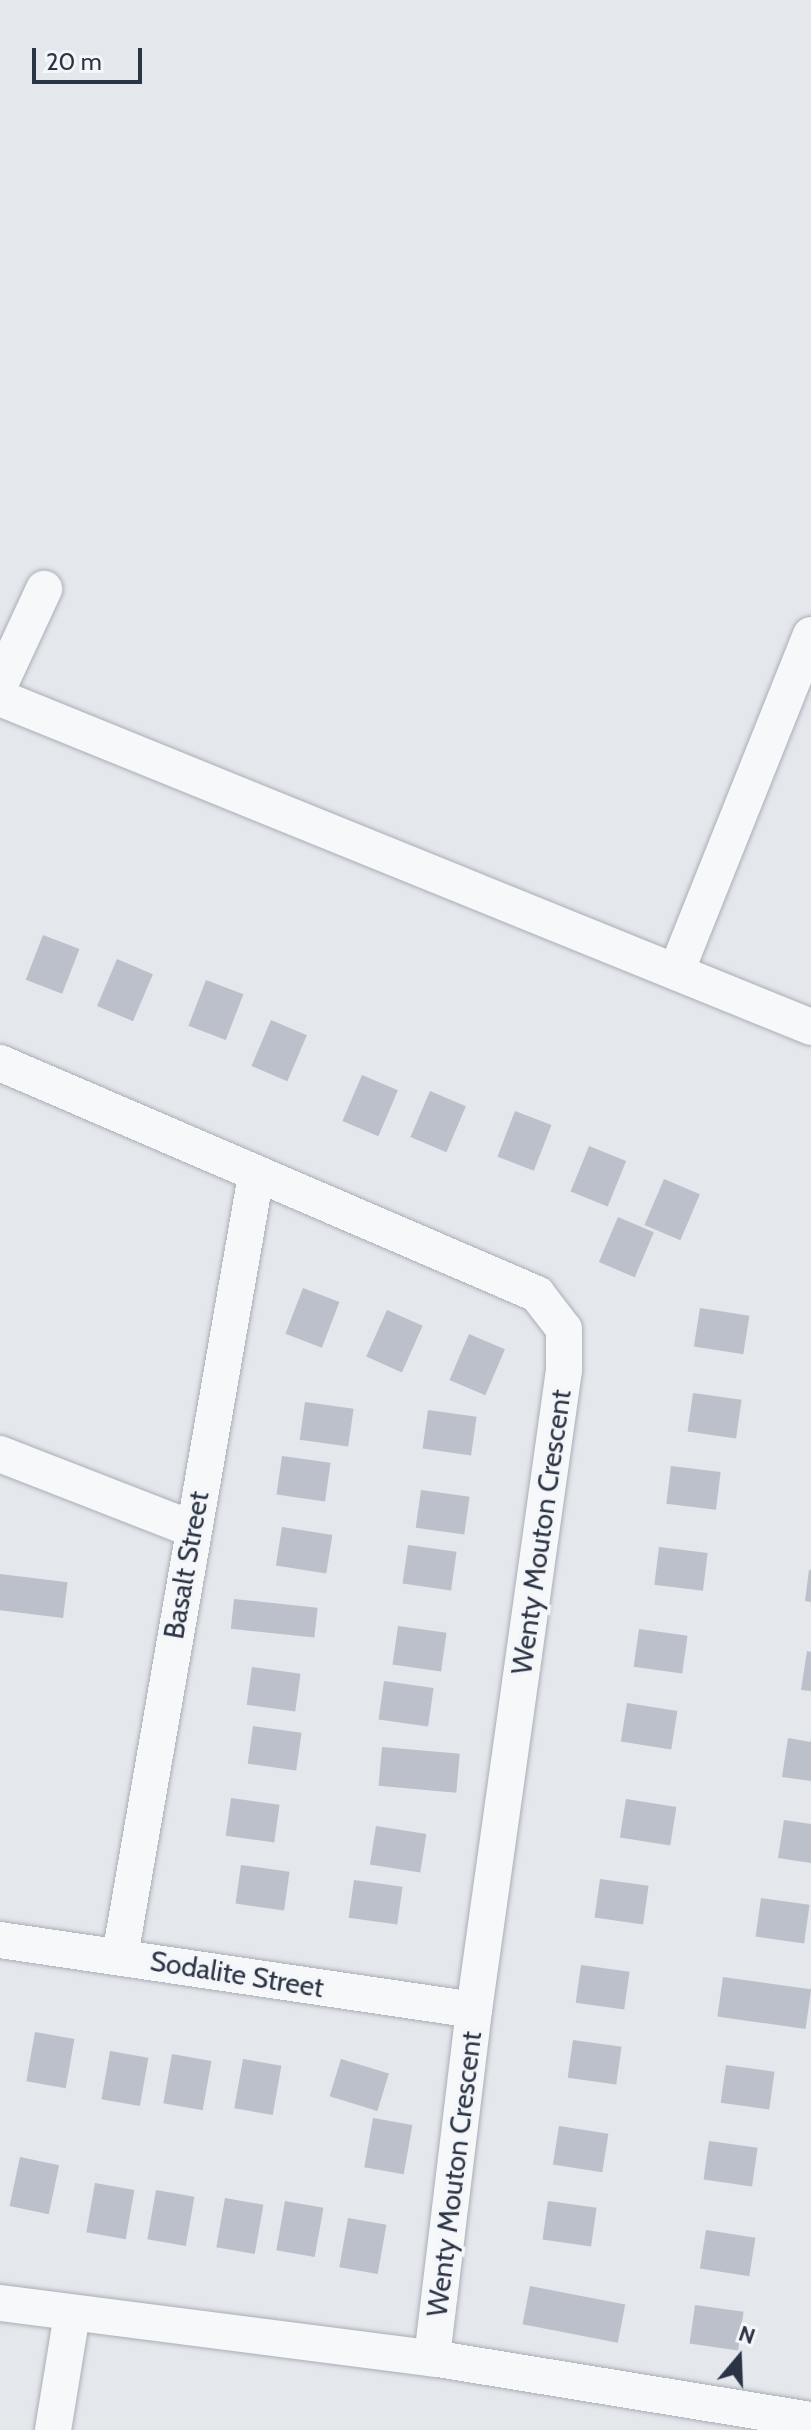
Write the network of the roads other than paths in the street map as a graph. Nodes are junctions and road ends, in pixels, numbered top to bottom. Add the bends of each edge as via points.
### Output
1 (44, 589) dead end
2 (811, 635) edge
3 (0, 684) edge
4 (0, 698) edge
5 (676, 972) junction
6 (811, 1027) edge
7 (0, 1063) edge
8 (256, 1175) junction
9 (0, 1454) edge
10 (192, 1529) junction
11 (0, 1940) edge
12 (120, 1956) junction
13 (474, 2010) junction
14 (0, 2303) edge
15 (72, 2314) junction
16 (432, 2358) junction
17 (811, 2420) edge
18 (53, 2430) edge

1 - 3 street
2 - 5 street
4 - 5 street
5 - 6 street
7 - 8 street, Wenty Mouton Crescent
8 - 10 street, Basalt Street
8 - 13 street, Wenty Mouton Crescent via 537,1294 564,1329 564,1370
9 - 10 street
10 - 12 street, Basalt Street
11 - 12 street, Sodalite Street
12 - 13 street, Sodalite Street
13 - 16 street, Wenty Mouton Crescent
14 - 15 street, Wenty Mouton Crescent
15 - 16 street, Wenty Mouton Crescent
15 - 18 street
16 - 17 street, Wenty Mouton Crescent

